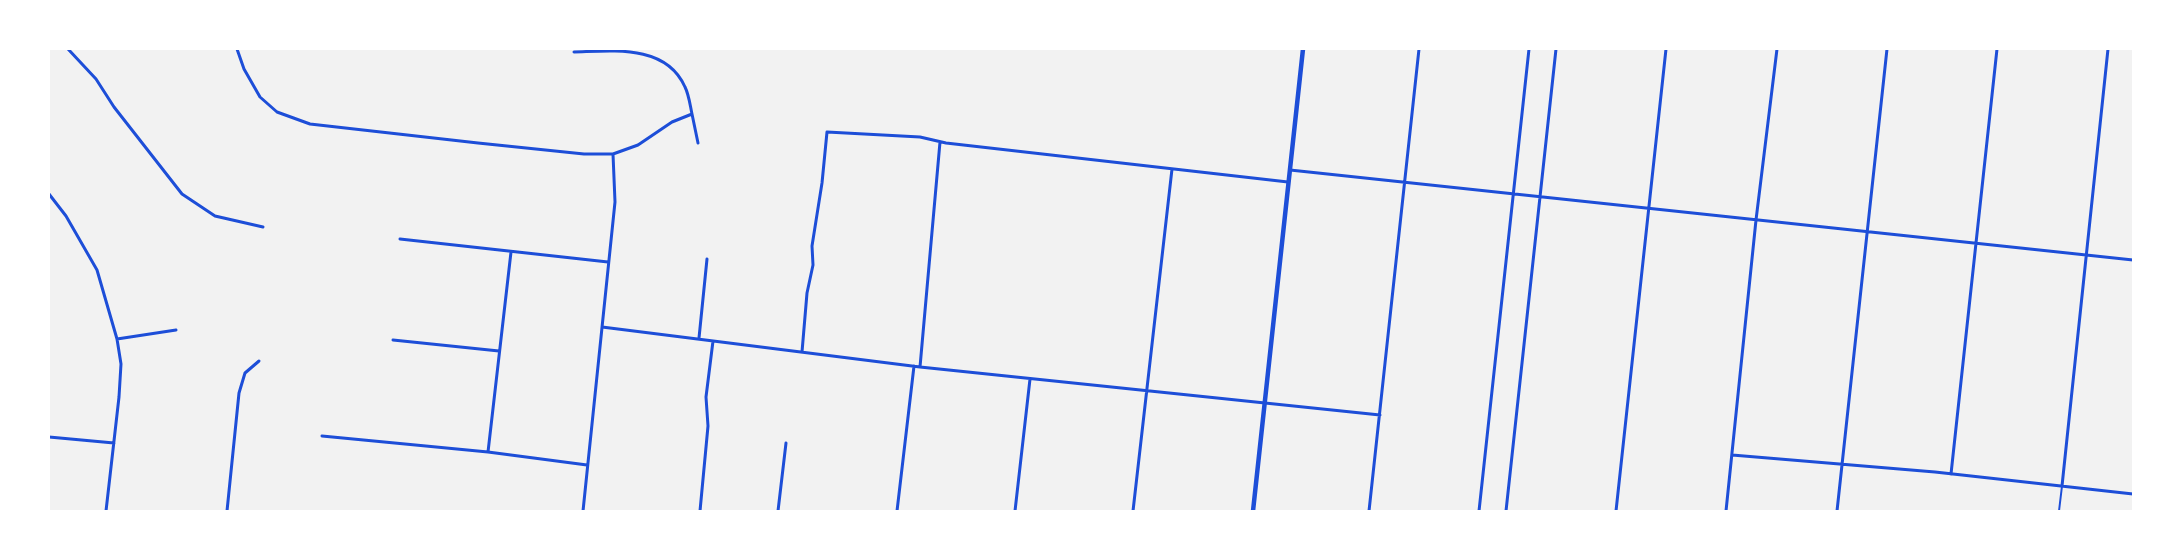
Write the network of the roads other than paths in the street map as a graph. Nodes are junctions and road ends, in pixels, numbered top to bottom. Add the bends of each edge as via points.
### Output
1 (68, 49) edge
2 (237, 49) edge
3 (1303, 49) edge
4 (1419, 49) edge
5 (1529, 49) edge
6 (1556, 49) edge
7 (1666, 49) edge
8 (1777, 49) edge
9 (1887, 49) edge
10 (1997, 49) edge
11 (2108, 49) edge
12 (574, 52) dead end
13 (692, 114) junction
14 (940, 142) junction
15 (698, 143) dead end
16 (613, 154) junction
17 (1172, 168) junction
18 (1290, 170) junction
19 (1288, 182) junction
20 (1405, 183) junction
21 (49, 194) edge
22 (1513, 195) junction
23 (1540, 197) junction
24 (1648, 209) junction
25 (1756, 220) junction
26 (263, 227) dead end
27 (1867, 232) junction
28 (400, 240) dead end
29 (1976, 243) junction
30 (511, 252) junction
31 (2085, 254) junction
32 (707, 259) dead end
33 (2133, 260) edge
34 (608, 262) junction
35 (602, 327) junction
36 (176, 330) dead end
37 (699, 338) junction
38 (117, 339) junction
39 (393, 340) dead end
40 (713, 341) junction
41 (499, 351) junction
42 (802, 352) junction
43 (259, 361) dead end
44 (914, 366) junction
45 (920, 367) junction
46 (1030, 379) junction
47 (1147, 389) junction
48 (1264, 403) junction
49 (1380, 415) junction
50 (322, 436) dead end
51 (49, 437) edge
52 (114, 443) junction
53 (786, 443) dead end
54 (488, 452) junction
55 (1732, 454) junction
56 (1842, 463) junction
57 (587, 464) junction
58 (1951, 474) junction
59 (2062, 486) junction
60 (2133, 494) edge
61 (106, 511) edge
62 (227, 511) edge
63 (582, 511) edge
64 (700, 511) edge
65 (778, 511) edge
66 (897, 511) edge
67 (1015, 511) edge
68 (1133, 511) edge
69 (1253, 511) edge
70 (1369, 511) edge
71 (1479, 511) edge
72 (1506, 511) edge
73 (1616, 511) edge
74 (1726, 511) edge
75 (1837, 511) edge
76 (2059, 511) edge

1 - 26 street via 96,79 182,194 215,216
2 - 16 street via 244,69 260,96 277,112 310,124 584,154
3 - 18 street
4 - 20 street
5 - 22 street
6 - 23 street
7 - 24 street
8 - 25 street
9 - 27 street
10 - 29 street
11 - 31 street
12 - 13 street via 641,53 663,60 685,88
13 - 15 street
13 - 16 street via 672,122 638,145
14 - 17 street
14 - 42 street via 827,132
14 - 45 street
16 - 34 street via 615,202
17 - 19 street
17 - 47 street
18 - 19 street
18 - 20 street
19 - 48 street
20 - 22 street
20 - 49 street
21 - 38 street via 66,216 97,270
22 - 23 street
22 - 71 street
23 - 24 street
23 - 72 street
24 - 25 street
24 - 73 street
25 - 27 street
25 - 55 street
27 - 29 street
27 - 56 street
28 - 30 street
29 - 31 street
29 - 58 street
30 - 34 street
30 - 41 street
31 - 33 street
31 - 59 street
32 - 37 street
34 - 35 street
35 - 37 street
35 - 57 street
36 - 38 street
37 - 40 street
38 - 52 street via 121,364
39 - 41 street
40 - 42 street
40 - 64 street via 706,397 708,426
41 - 54 street
42 - 44 street
43 - 62 street via 245,374 239,392
44 - 45 street
44 - 66 street
45 - 46 street
46 - 47 street
46 - 67 street
47 - 48 street
47 - 68 street
48 - 49 street
48 - 69 street
49 - 70 street
50 - 54 street
51 - 52 street
52 - 61 street
53 - 65 street
54 - 57 street
55 - 56 street
55 - 74 street
56 - 58 street
56 - 75 street
57 - 63 street
58 - 59 street
59 - 60 street
59 - 76 lane

